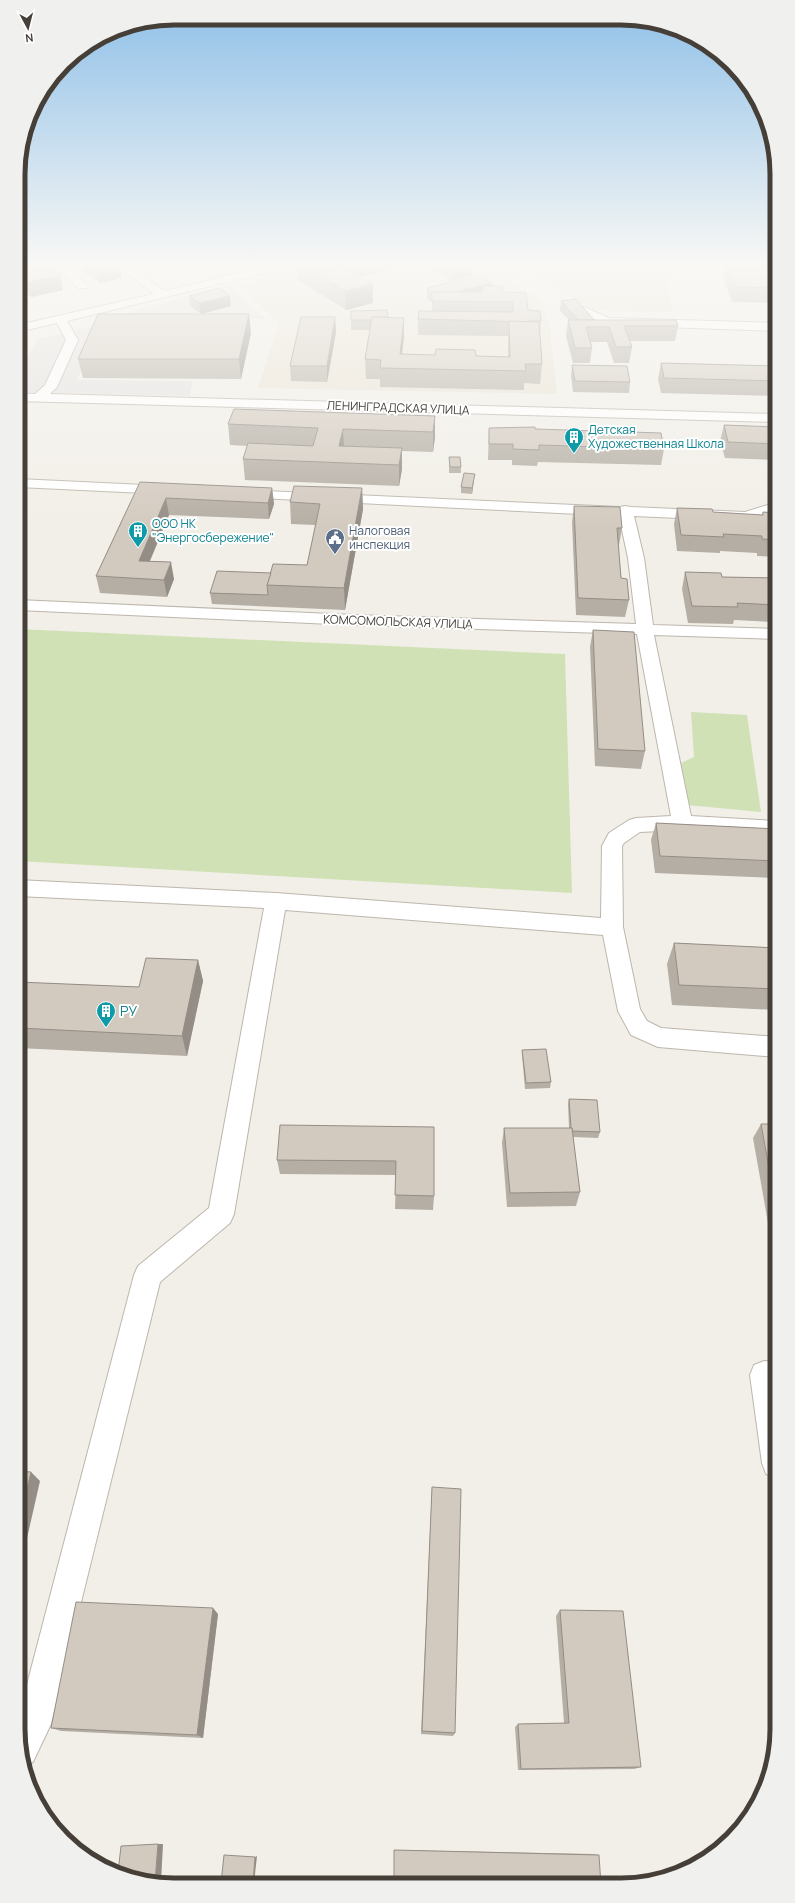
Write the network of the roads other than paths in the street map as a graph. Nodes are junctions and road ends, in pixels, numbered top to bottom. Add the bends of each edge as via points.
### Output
1 (67, 352) edge
2 (25, 397) edge
3 (38, 398) junction
4 (770, 418) edge
5 (25, 483) edge
6 (183, 491) edge
7 (230, 493) edge
8 (770, 508) edge
9 (625, 510) junction
10 (746, 517) junction
11 (770, 519) edge
12 (25, 605) edge
13 (645, 631) junction
14 (770, 634) edge
15 (682, 823) junction
16 (770, 828) edge
17 (25, 888) edge
18 (276, 901) junction
19 (612, 927) junction
20 (770, 1045) edge
21 (770, 1375) edge
22 (770, 1415) edge
23 (25, 1741) edge

1 - 3 street via 51,387
2 - 3 street, ЛЕНИНГРАДСКАЯ УЛИЦА
3 - 4 street, ЛЕНИНГРАДСКАЯ УЛИЦА
5 - 6 street
7 - 9 street
8 - 10 street
9 - 10 street
9 - 13 street via 636,558
10 - 11 street
12 - 13 street, КОМСОМОЛЬСКАЯ УЛИЦА
13 - 14 street, КОМСОМОЛЬСКАЯ УЛИЦА
13 - 15 street
15 - 16 street
15 - 19 street via 636,825 616,838 612,846
17 - 18 street
18 - 19 street
18 - 23 street via 221,1214 148,1275 34,1724
19 - 20 street via 628,1011 639,1028 658,1037
21 - 22 street via 764,1375

